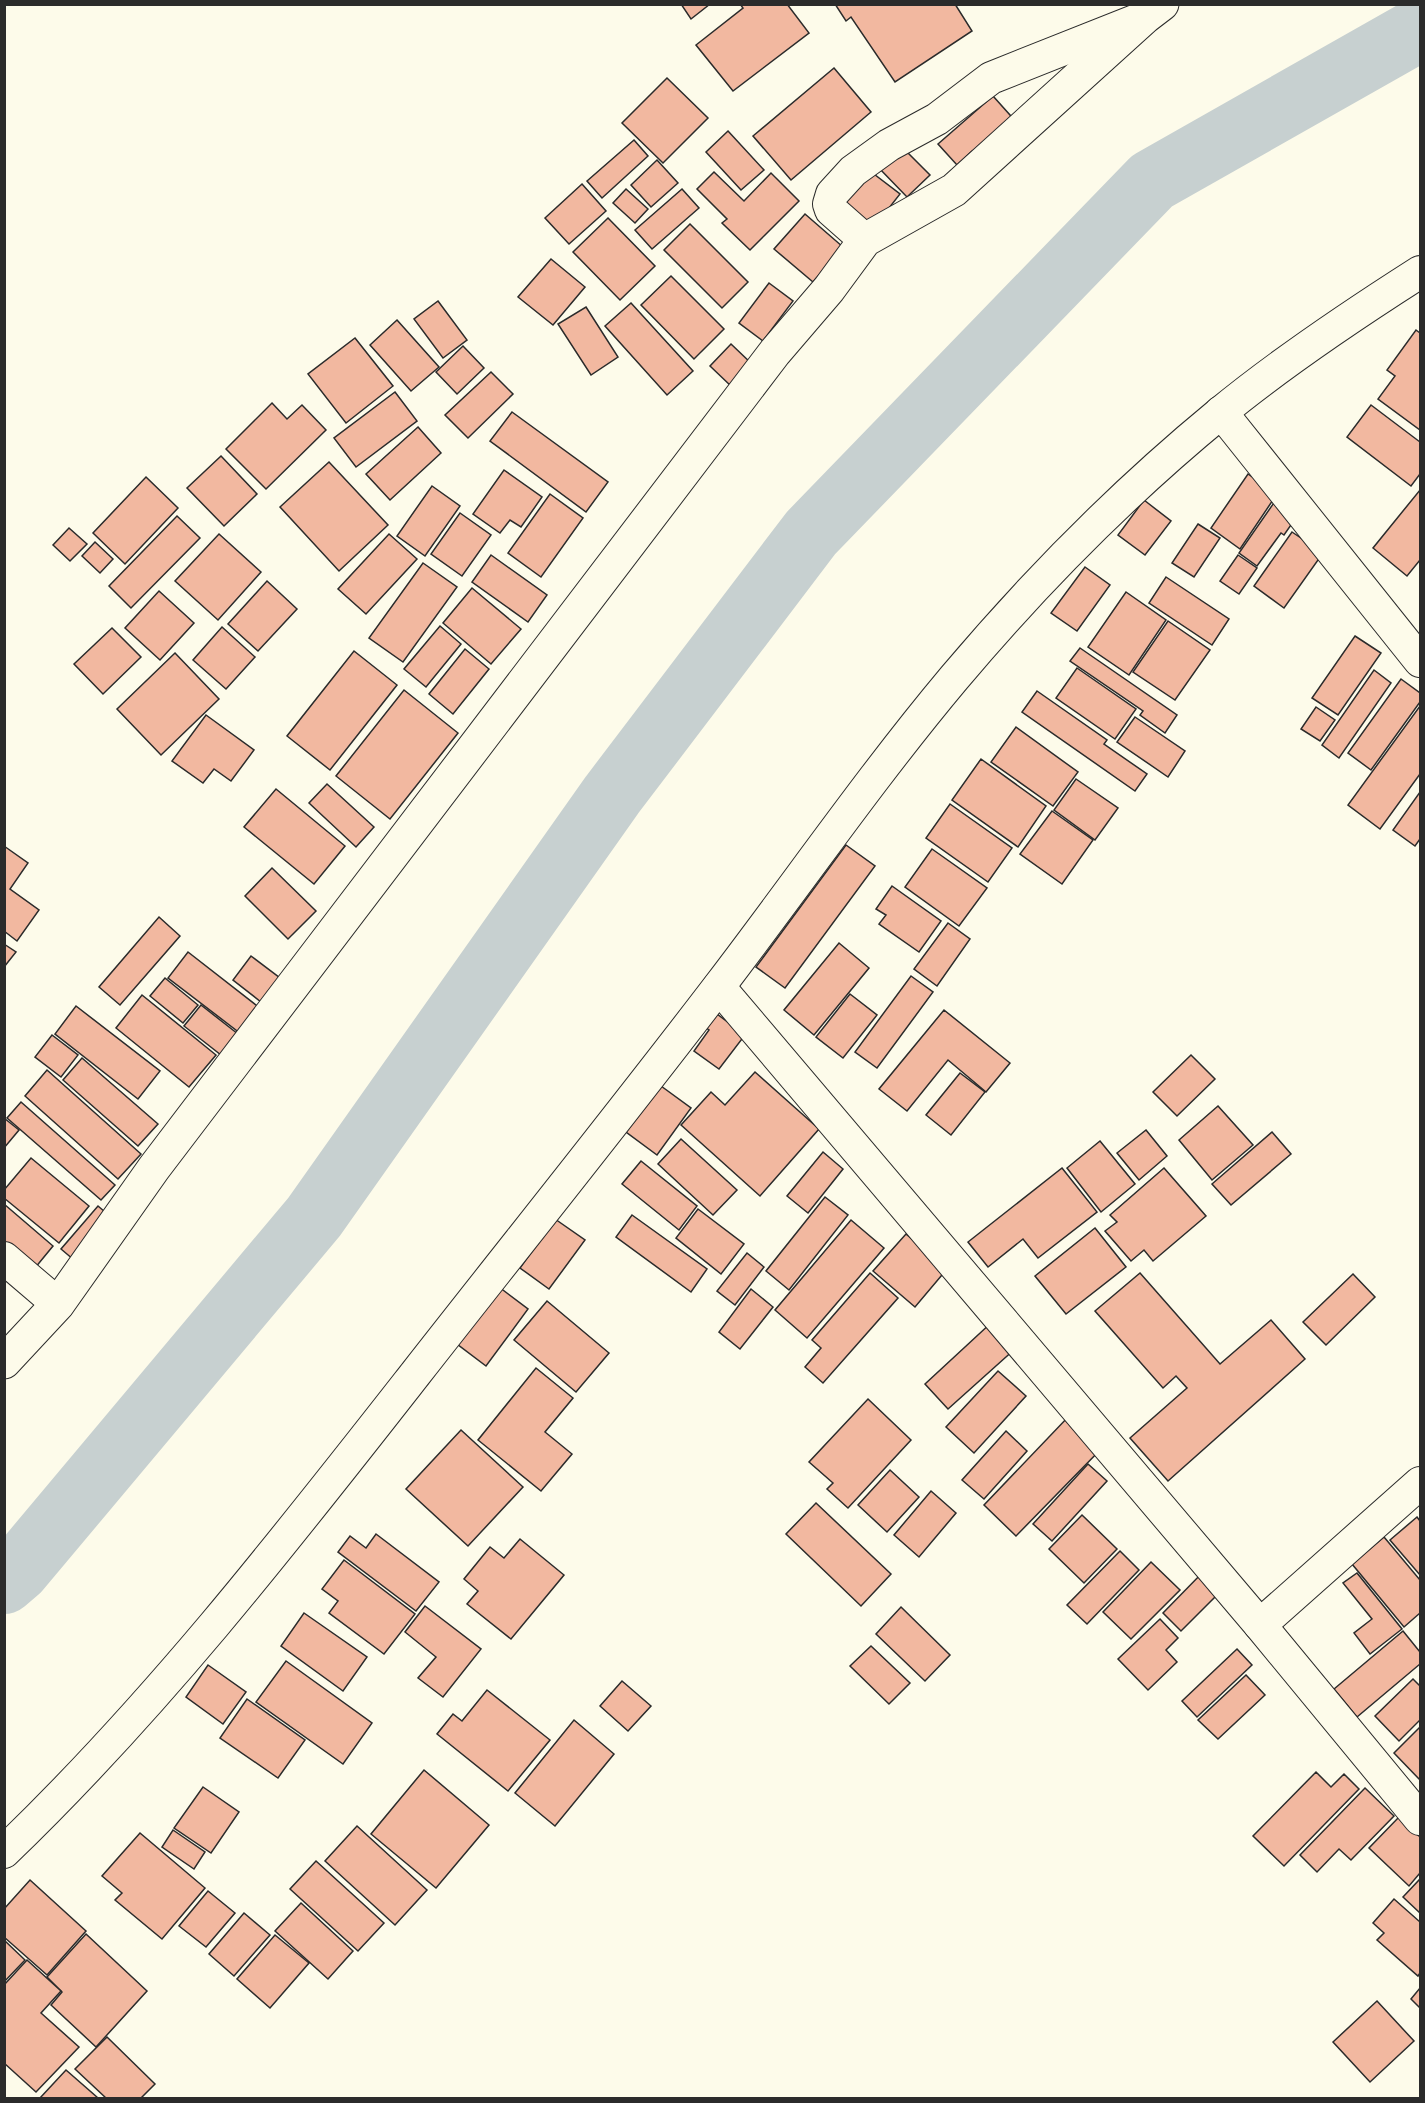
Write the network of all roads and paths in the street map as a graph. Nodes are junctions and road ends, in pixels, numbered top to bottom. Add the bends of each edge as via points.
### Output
1 (1153, 11) edge
2 (865, 240) junction
3 (1420, 272) edge
4 (1221, 412) junction
5 (1420, 661) edge
6 (719, 987) junction
7 (4, 1258) edge
8 (58, 1304) junction
9 (4, 1362) edge
10 (1420, 1483) edge
11 (1260, 1625) junction
12 (1420, 1819) edge
13 (4, 1852) edge

1 - 2 street via 954,190
1 - 2 street via 991,78 938,119 889,145 853,171 832,194 829,204
2 - 8 street via 775,352 176,1140
3 - 4 street via 1297,354
4 - 5 street
4 - 6 street via 1130,492 1043,579 956,675
6 - 11 street
6 - 13 street via 207,1636
7 - 8 street
8 - 9 street
10 - 11 street
11 - 12 street

